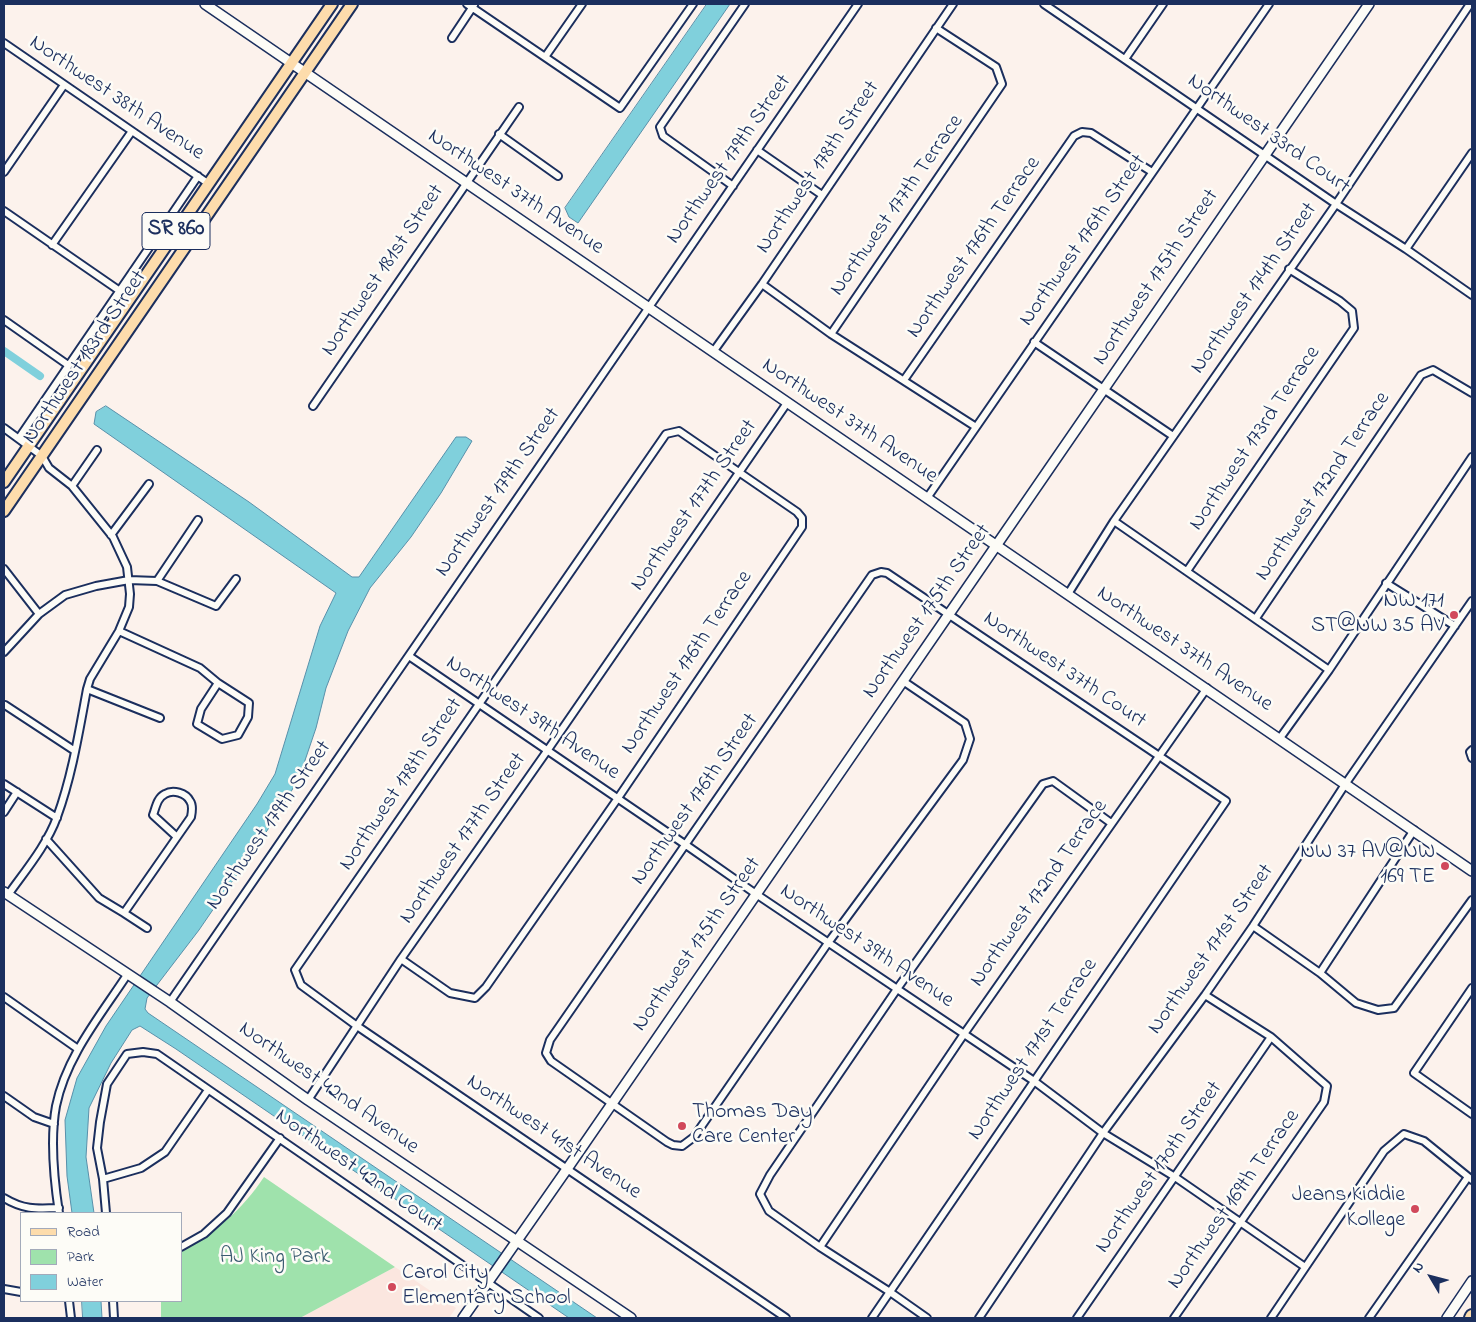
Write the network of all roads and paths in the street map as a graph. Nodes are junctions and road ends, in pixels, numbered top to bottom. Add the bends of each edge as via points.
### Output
1 (205, 4) edge
2 (332, 4) edge
3 (352, 4) edge
4 (582, 4) edge
5 (694, 4) edge
6 (745, 4) edge
7 (858, 4) edge
8 (953, 4) edge
9 (1044, 4) edge
10 (1059, 4) edge
11 (1163, 4) edge
12 (1269, 4) edge
13 (1369, 4) edge
14 (1470, 4) edge
15 (472, 5) edge
16 (1054, 10) junction
17 (936, 28) junction
18 (452, 38) dead end
19 (4, 43) edge
20 (545, 57) junction
21 (1125, 59) junction
22 (292, 63) junction
23 (305, 73) junction
24 (64, 85) junction
25 (518, 106) dead end
26 (1198, 108) junction
27 (132, 132) junction
28 (499, 134) junction
29 (757, 150) junction
30 (1472, 153) edge
31 (1265, 154) junction
32 (4, 172) edge
33 (1152, 172) junction
34 (198, 176) junction
35 (558, 176) dead end
36 (465, 182) junction
37 (209, 184) junction
38 (733, 186) junction
39 (822, 195) junction
40 (1336, 204) junction
41 (4, 211) edge
42 (52, 244) junction
43 (1406, 249) junction
44 (1289, 269) junction
45 (762, 284) junction
46 (120, 291) junction
47 (1472, 295) edge
48 (130, 298) junction
49 (649, 308) junction
50 (4, 320) edge
51 (128, 329) junction
52 (831, 334) junction
53 (1034, 342) junction
54 (713, 352) junction
55 (68, 365) junction
56 (904, 380) junction
57 (1103, 390) junction
58 (1472, 393) edge
59 (787, 403) junction
60 (313, 406) dead end
61 (976, 427) junction
62 (4, 428) edge
63 (1173, 436) junction
64 (19, 438) junction
65 (29, 446) junction
66 (97, 450) dead end
67 (42, 456) junction
68 (1472, 458) edge
69 (739, 472) junction
70 (4, 482) edge
71 (149, 484) dead end
72 (72, 486) junction
73 (927, 498) junction
74 (4, 511) edge
75 (198, 520) dead end
76 (1114, 521) junction
77 (110, 535) junction
78 (996, 546) junction
79 (4, 569) edge
80 (1187, 571) junction
81 (881, 572) joint
82 (236, 579) dead end
83 (129, 580) junction
84 (157, 580) junction
85 (1386, 583) junction
86 (1068, 594) junction
87 (1472, 601) edge
88 (39, 614) junction
89 (949, 614) junction
90 (1256, 618) junction
91 (1455, 626) junction
92 (118, 631) junction
93 (4, 652) edge
94 (408, 656) junction
95 (1329, 670) junction
96 (903, 680) junction
97 (218, 683) junction
98 (1207, 688) junction
99 (87, 689) junction
100 (478, 703) junction
101 (6, 706) dead end
102 (160, 718) dead end
103 (1280, 738) junction
104 (1472, 750) edge
105 (75, 751) junction
106 (547, 751) junction
107 (1159, 756) junction
108 (1472, 758) edge
109 (4, 784) edge
110 (1346, 784) junction
111 (18, 792) junction
112 (618, 798) junction
113 (1226, 801) joint
114 (4, 812) edge
115 (57, 818) junction
116 (1111, 823) junction
117 (1414, 830) junction
118 (177, 837) junction
119 (46, 839) junction
120 (686, 845) junction
121 (1472, 871) edge
122 (6, 894) edge
123 (756, 894) junction
124 (1472, 900) edge
125 (124, 913) junction
126 (1253, 926) junction
127 (147, 928) dead end
128 (828, 943) junction
129 (401, 959) junction
130 (1320, 973) junction
131 (127, 975) junction
132 (301, 985) joint
133 (1472, 988) edge
134 (897, 989) junction
135 (1205, 995) junction
136 (4, 997) edge
137 (170, 1002) junction
138 (357, 1026) junction
139 (964, 1034) junction
140 (1271, 1038) junction
141 (78, 1049) junction
142 (1034, 1081) junction
143 (208, 1090) junction
144 (4, 1096) edge
145 (308, 1100) junction
146 (611, 1104) junction
147 (1472, 1114) edge
148 (54, 1124) junction
149 (1103, 1133) junction
150 (280, 1138) junction
151 (567, 1169) junction
152 (1175, 1177) junction
153 (103, 1179) junction
154 (1470, 1179) edge
155 (4, 1198) edge
156 (59, 1211) edge
157 (106, 1212) edge
158 (1240, 1222) junction
159 (517, 1241) junction
160 (182, 1246) edge
161 (820, 1247) junction
162 (1305, 1267) junction
163 (490, 1280) junction
164 (1472, 1281) edge
165 (4, 1289) edge
166 (20, 1292) edge
167 (890, 1292) junction
168 (69, 1302) edge
169 (113, 1302) edge
170 (71, 1318) edge
171 (114, 1318) edge
172 (463, 1318) edge
173 (538, 1318) edge
174 (631, 1318) edge
175 (786, 1318) edge
176 (872, 1318) edge
177 (926, 1318) edge
178 (979, 1318) edge
179 (1077, 1318) edge
180 (1174, 1318) edge
181 (1271, 1318) edge
182 (1369, 1318) edge
183 (1446, 1318) edge

1 - 22 street, Northwest 37th Avenue
2 - 22 main road, Northwest 183rd Street / SR 860
3 - 23 main road, Northwest 183rd Street / SR 860
4 - 20 street
5 - 20 street via 620,108
6 - 38 street via 660,126 664,136
7 - 29 street, Northwest 179th Street
8 - 17 street, Northwest 178th Street
9 - 16 street, Northwest 33rd Court
10 - 16 street
11 - 21 street
12 - 26 street, Northwest 176th Street
13 - 31 street, Northwest 175th Street
14 - 40 street, Northwest 174th Street
15 - 18 street
15 - 20 street
16 - 21 street, Northwest 33rd Court
17 - 39 street, Northwest 178th Street
17 - 52 street, Northwest 177th Terrace via 996,67 1002,84
19 - 24 street, Northwest 38th Avenue
21 - 26 street, Northwest 33rd Court
22 - 23 street, Northwest 37th Avenue
22 - 37 main road, Northwest 183rd Street / SR 860
23 - 36 street, Northwest 37th Avenue
23 - 51 main road, Northwest 183rd Street / SR 860
24 - 27 street, Northwest 38th Avenue
24 - 32 street
25 - 28 street, Northwest 181st Street
26 - 31 street, Northwest 33rd Court
26 - 33 street, Northwest 176th Street
27 - 34 street, Northwest 38th Avenue
27 - 42 street
28 - 35 street
28 - 36 street, Northwest 181st Street
29 - 38 street, Northwest 179th Street
29 - 39 street
30 - 43 street
31 - 40 street, Northwest 33rd Court
31 - 57 street, Northwest 175th Street
33 - 53 street, Northwest 176th Street
33 - 56 street, Northwest 176th Terrace via 1091,133 1082,132 1074,136
34 - 37 street, Northwest 38th Avenue
34 - 46 street
36 - 49 street, Northwest 37th Avenue
36 - 60 street, Northwest 181st Street
37 - 48 main road, Northwest 183rd Street / SR 860
38 - 49 street, Northwest 179th Street
39 - 45 street, Northwest 178th Street
40 - 43 street, Northwest 33rd Court
40 - 44 street, Northwest 174th Street
41 - 42 street
42 - 46 street
43 - 47 street, Northwest 33rd Court
44 - 63 street, Northwest 174th Street
44 - 80 street, Northwest 173rd Terrace via 1352,311 1354,328
45 - 52 street
45 - 54 street, Northwest 178th Street
46 - 48 street
46 - 55 street
48 - 51 main road
48 - 65 main road, Northwest 183rd Street / SR 860
49 - 54 street, Northwest 37th Avenue
49 - 94 street, Northwest 179th Street
50 - 55 street
51 - 67 main road, Northwest 183rd Street / SR 860
52 - 56 street
53 - 57 street
53 - 61 street, Northwest 176th Street
54 - 59 street, Northwest 37th Avenue
55 - 64 street
56 - 61 street
57 - 63 street
57 - 78 street, Northwest 175th Street
58 - 90 street, Northwest 172nd Terrace via 1433,370 1422,375
59 - 69 street, Northwest 177th Street
59 - 73 street, Northwest 37th Avenue
61 - 73 street, Northwest 176th Street
62 - 64 street
63 - 76 street, Northwest 174th Street
64 - 65 street
65 - 67 street
65 - 70 main road, Northwest 183rd Street / SR 860
66 - 72 street
67 - 72 street via 49,468
67 - 74 main road, Northwest 183rd Street / SR 860
68 - 85 street
69 - 100 street, Northwest 178th Street via 679,431 666,434
69 - 106 street, Northwest 177th Street
69 - 112 street, Northwest 176th Terrace via 797,512 802,518 802,527
71 - 77 street
72 - 77 street
73 - 78 street, Northwest 37th Avenue
75 - 84 street
76 - 80 street
76 - 86 street, Northwest 174th Street
77 - 83 street via 128,567
78 - 86 street, Northwest 37th Avenue
78 - 89 street, Northwest 175th Street
79 - 88 street
80 - 90 street
81 - 89 street, Northwest 37th Court
81 - 120 street, Northwest 176th Street via 872,576
82 - 84 street via 216,606
83 - 84 street
83 - 88 street via 65,595
83 - 92 street via 129,607
85 - 91 street
85 - 95 street
86 - 98 street, Northwest 37th Avenue
87 - 91 street, Northwest 171st Street
88 - 93 street
89 - 96 street, Northwest 175th Street
89 - 107 street, Northwest 37th Court
90 - 95 street
91 - 110 street, Northwest 171st Street
92 - 97 street via 200,668
92 - 99 street
94 - 100 street, Northwest 39th Avenue
94 - 137 street, Northwest 179th Street
95 - 103 street
96 - 123 street, Northwest 175th Street
96 - 128 street via 965,723 970,738 963,760
97 - 97 street via 248,703 248,717 238,735 222,739 197,724 201,709
98 - 103 street, Northwest 37th Avenue
98 - 107 street, Northwest 172nd Terrace
99 - 102 street
99 - 105 street
100 - 106 street, Northwest 39th Avenue
100 - 132 street, Northwest 178th Street via 295,970
101 - 105 street
103 - 110 street, Northwest 37th Avenue
104 - 108 street
105 - 115 street
106 - 112 street, Northwest 39th Avenue
106 - 129 street, Northwest 177th Street
107 - 113 street, Northwest 37th Court
107 - 116 street, Northwest 172nd Terrace
109 - 111 street
110 - 117 street, Northwest 37th Avenue
110 - 126 street, Northwest 171st Street
111 - 114 street
111 - 115 street
112 - 120 street, Northwest 39th Avenue
112 - 129 street, Northwest 176th Terrace via 476,998 450,993
113 - 142 street, Northwest 171st Terrace
115 - 119 street
116 - 134 street via 1053,781 1043,784
116 - 139 street, Northwest 172nd Terrace
117 - 121 street, Northwest 37th Avenue
117 - 130 street
118 - 118 street via 191,817 192,809 190,801 182,793 173,791 158,801 153,815
118 - 125 street
119 - 122 street
119 - 125 street via 99,898
120 - 123 street, Northwest 39th Avenue
120 - 146 street, Northwest 176th Street via 550,1040 546,1053 551,1062
122 - 131 street, Northwest 42nd Avenue
123 - 128 street, Northwest 39th Avenue
123 - 146 street, Northwest 175th Street
124 - 130 street via 1394,1008 1378,1010 1356,1004
125 - 127 street
126 - 130 street
126 - 135 street, Northwest 171st Street
128 - 134 street, Northwest 39th Avenue
128 - 146 street via 694,1137 682,1146 667,1142
129 - 138 street, Northwest 177th Street
131 - 137 street, Northwest 42nd Avenue
131 - 141 street
132 - 138 street, Northwest 41st Avenue
133 - 147 street via 1414,1073
134 - 139 street, Northwest 39th Avenue
134 - 161 street via 760,1194 768,1211
135 - 140 street
135 - 149 street, Northwest 171st Street
136 - 141 street
137 - 145 street, Northwest 42nd Avenue
138 - 145 street, Northwest 177th Street
138 - 151 street, Northwest 41st Avenue
139 - 142 street, Northwest 39th Avenue
139 - 161 street, Northwest 172nd Terrace
140 - 152 street, Northwest 170th Street
140 - 158 street, Northwest 169th Terrace via 1327,1086 1324,1102
141 - 148 street via 64,1079
142 - 149 street, Northwest 39th Avenue
142 - 167 street, Northwest 171st Terrace
143 - 150 street, Northwest 42nd Court
143 - 153 street via 165,1152 141,1168
143 - 153 street, Northwest 42nd Court via 157,1054 127,1054 107,1084 97,1148
144 - 148 street via 34,1117
145 - 159 street, Northwest 42nd Avenue
146 - 151 street, Northwest 175th Street
148 - 156 street
149 - 152 street, Northwest 39th Avenue
149 - 178 street, Northwest 171st Street
150 - 160 street via 227,1213 204,1234
150 - 163 street, Northwest 42nd Court
151 - 159 street, Northwest 175th Street
151 - 175 street, Northwest 41st Avenue
152 - 158 street, Northwest 39th Avenue
152 - 179 street, Northwest 170th Street
153 - 157 street
154 - 162 street via 1424,1141 1404,1134 1384,1152
154 - 182 street
155 - 156 street via 20,1207
158 - 162 street, Northwest 39th Avenue
158 - 180 street, Northwest 169th Terrace
159 - 163 street, Northwest 175th Street
159 - 174 street, Northwest 42nd Avenue
161 - 167 street
162 - 181 street
163 - 172 street, Northwest 175th Street
163 - 173 street, Northwest 42nd Court
164 - 183 street
165 - 166 street
167 - 176 street, Northwest 171st Terrace
167 - 177 street
168 - 170 street
169 - 171 street

